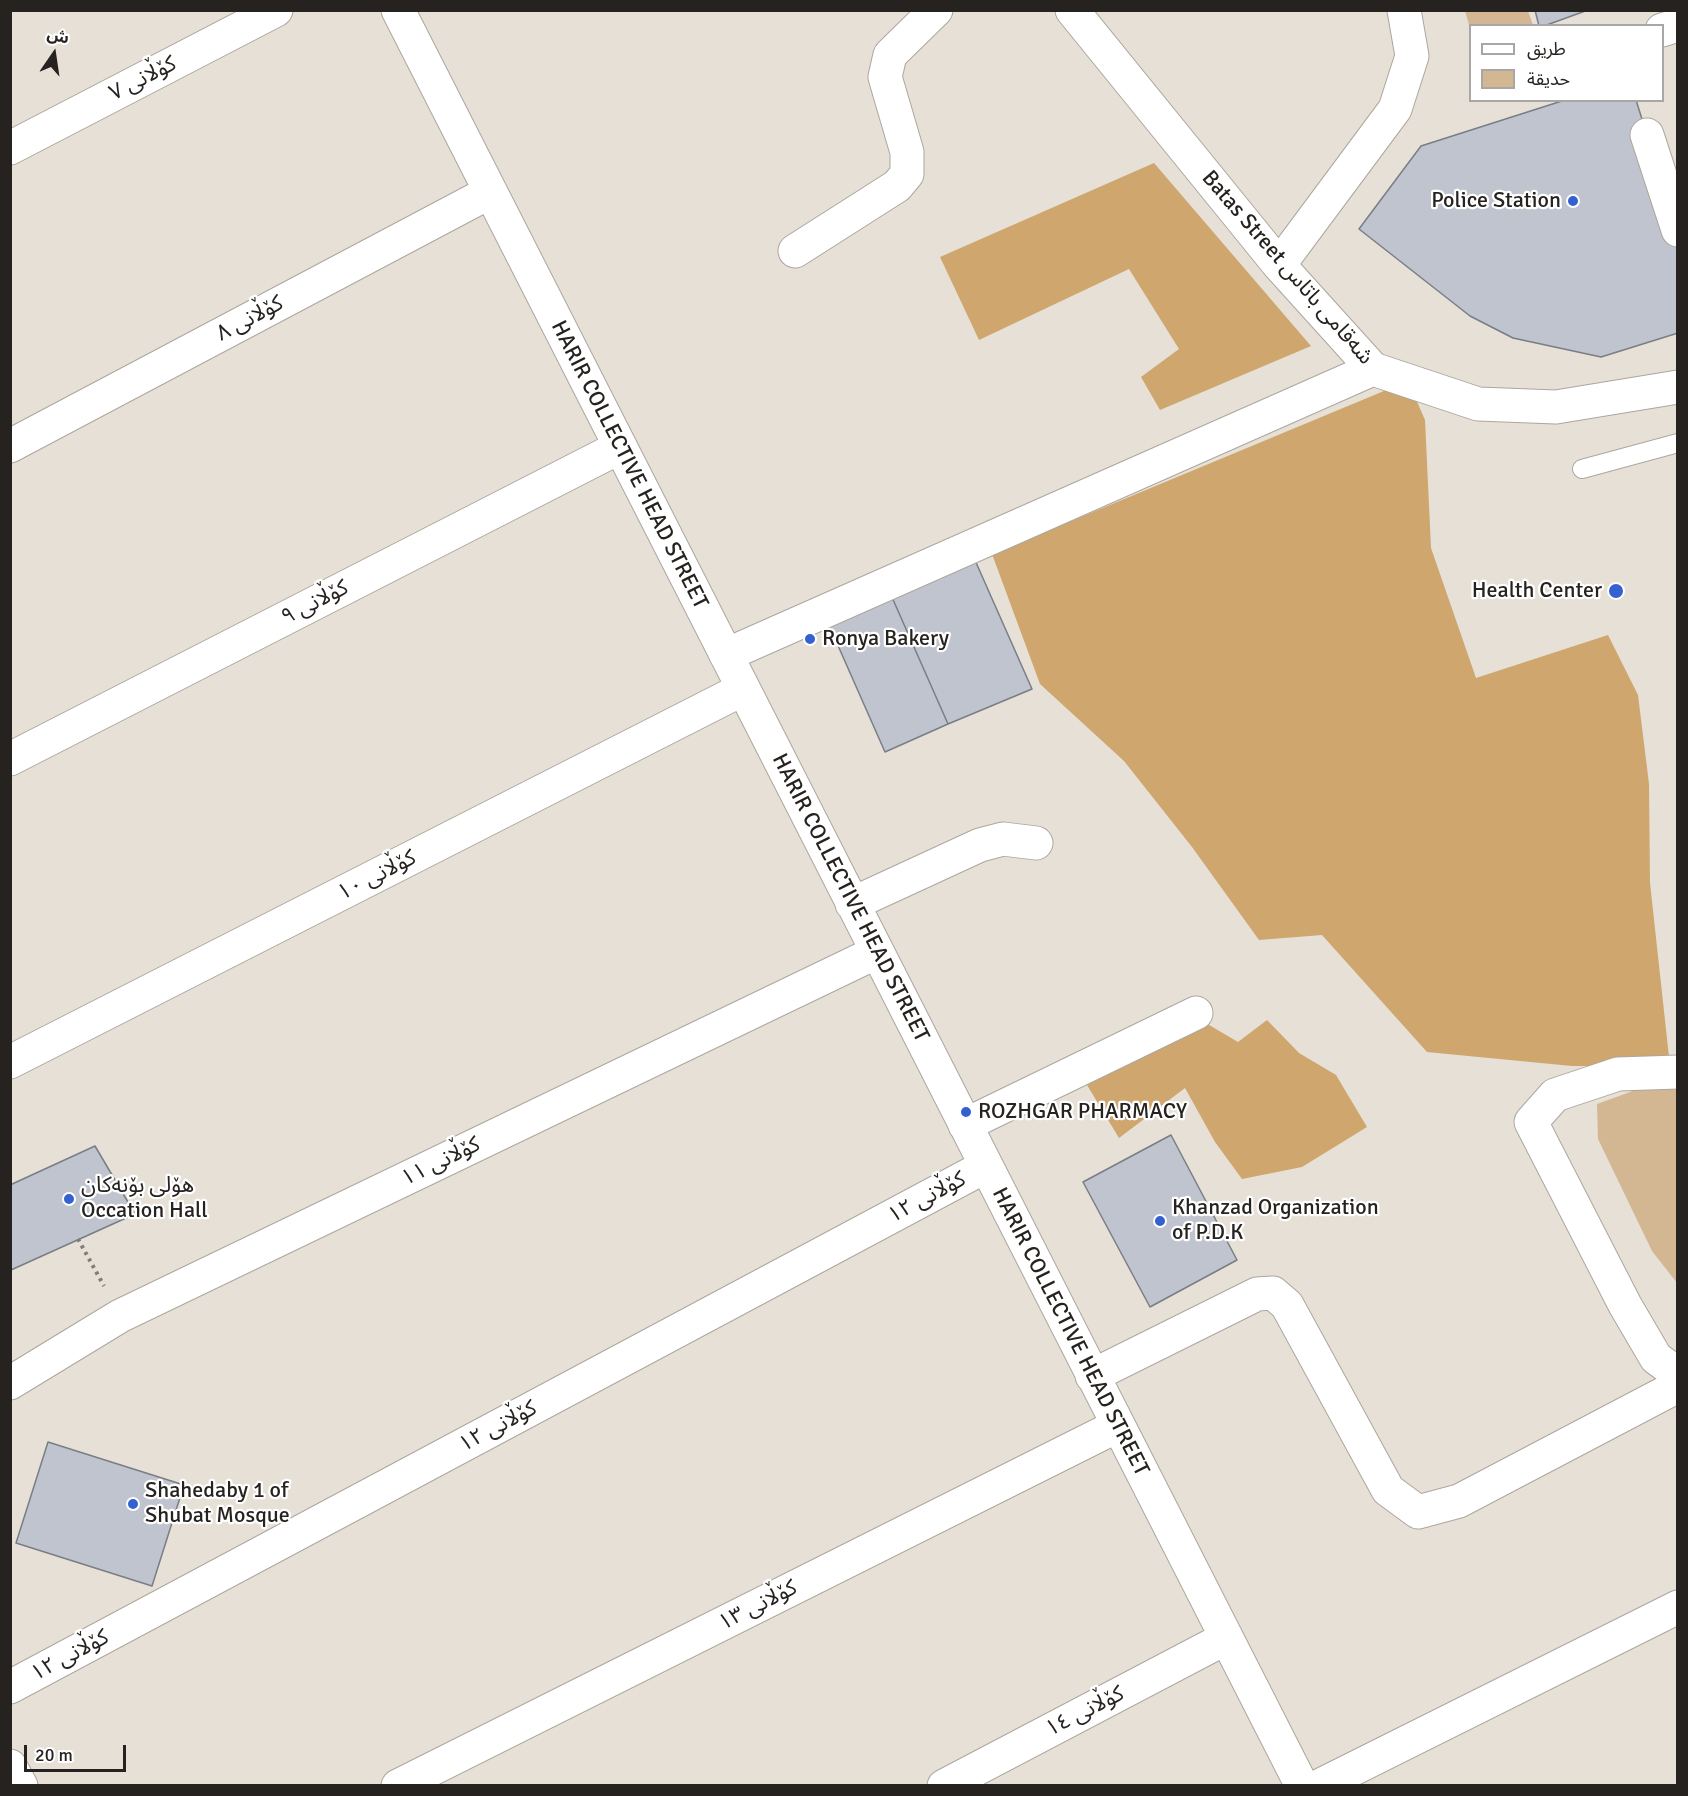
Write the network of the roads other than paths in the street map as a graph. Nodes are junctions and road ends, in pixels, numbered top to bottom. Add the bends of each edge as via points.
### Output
1 (276, 10) edge
2 (398, 10) edge
3 (936, 10) edge
4 (1072, 10) edge
5 (1404, 10) edge
6 (1647, 135) dead end
7 (10, 148) edge
8 (490, 192) junction
9 (1677, 230) edge
10 (795, 251) dead end
11 (1279, 265) junction
12 (1373, 369) junction
13 (1677, 387) edge
14 (1677, 443) edge
15 (10, 446) edge
16 (620, 447) junction
17 (1581, 470) dead end
18 (726, 655) junction
19 (743, 689) junction
20 (10, 759) edge
21 (1036, 843) dead end
22 (852, 904) junction
23 (877, 952) junction
24 (1196, 1013) dead end
25 (10, 1062) edge
26 (1677, 1072) edge
27 (965, 1125) junction
28 (986, 1166) junction
29 (1677, 1374) edge
30 (1092, 1376) junction
31 (10, 1383) edge
32 (1677, 1386) edge
33 (1117, 1426) junction
34 (1677, 1607) edge
35 (1226, 1638) junction
36 (10, 1688) edge
37 (10, 1766) edge
38 (21, 1785) edge
39 (398, 1785) edge
40 (944, 1785) edge
41 (1302, 1785) edge
42 (1319, 1785) edge

1 - 7 street, کۆڵانی ٧
2 - 8 street, HARIR COLLECTIVE HEAD STREET
3 - 10 street via 890,55 885,78 907,152 907,174 897,186
4 - 11 street, Batas Street شەقامی باتاس
5 - 11 street via 1412,56 1395,109
6 - 9 street
8 - 15 street, کۆڵانی ٨
8 - 16 street, HARIR COLLECTIVE HEAD STREET
11 - 12 street, Batas Street شەقامی باتاس
12 - 13 street, Batas Street شەقامی باتاس via 1478,404 1556,407
12 - 18 street
14 - 17 lane
16 - 18 street, HARIR COLLECTIVE HEAD STREET
16 - 20 street, کۆڵانی ٩
18 - 19 street, HARIR COLLECTIVE HEAD STREET
19 - 22 street, HARIR COLLECTIVE HEAD STREET
19 - 25 street, کۆڵانی ١٠
21 - 22 street via 1003,839 980,844
22 - 23 street, HARIR COLLECTIVE HEAD STREET
23 - 27 street, HARIR COLLECTIVE HEAD STREET
23 - 31 street, کۆڵانی ١١ via 120,1316
24 - 27 street
26 - 29 street via 1618,1074 1555,1095 1531,1122 1630,1314 1656,1358
27 - 28 street, HARIR COLLECTIVE HEAD STREET
28 - 30 street, HARIR COLLECTIVE HEAD STREET
28 - 36 street, کۆڵانی ١٢
30 - 32 street via 1257,1294 1273,1293 1287,1305 1388,1490 1418,1512 1459,1502
30 - 33 street, HARIR COLLECTIVE HEAD STREET
33 - 35 street, HARIR COLLECTIVE HEAD STREET
33 - 39 street, کۆڵانی ١٣
34 - 42 street
35 - 40 street, کۆڵانی ١٤
35 - 41 street, HARIR COLLECTIVE HEAD STREET
37 - 38 street

